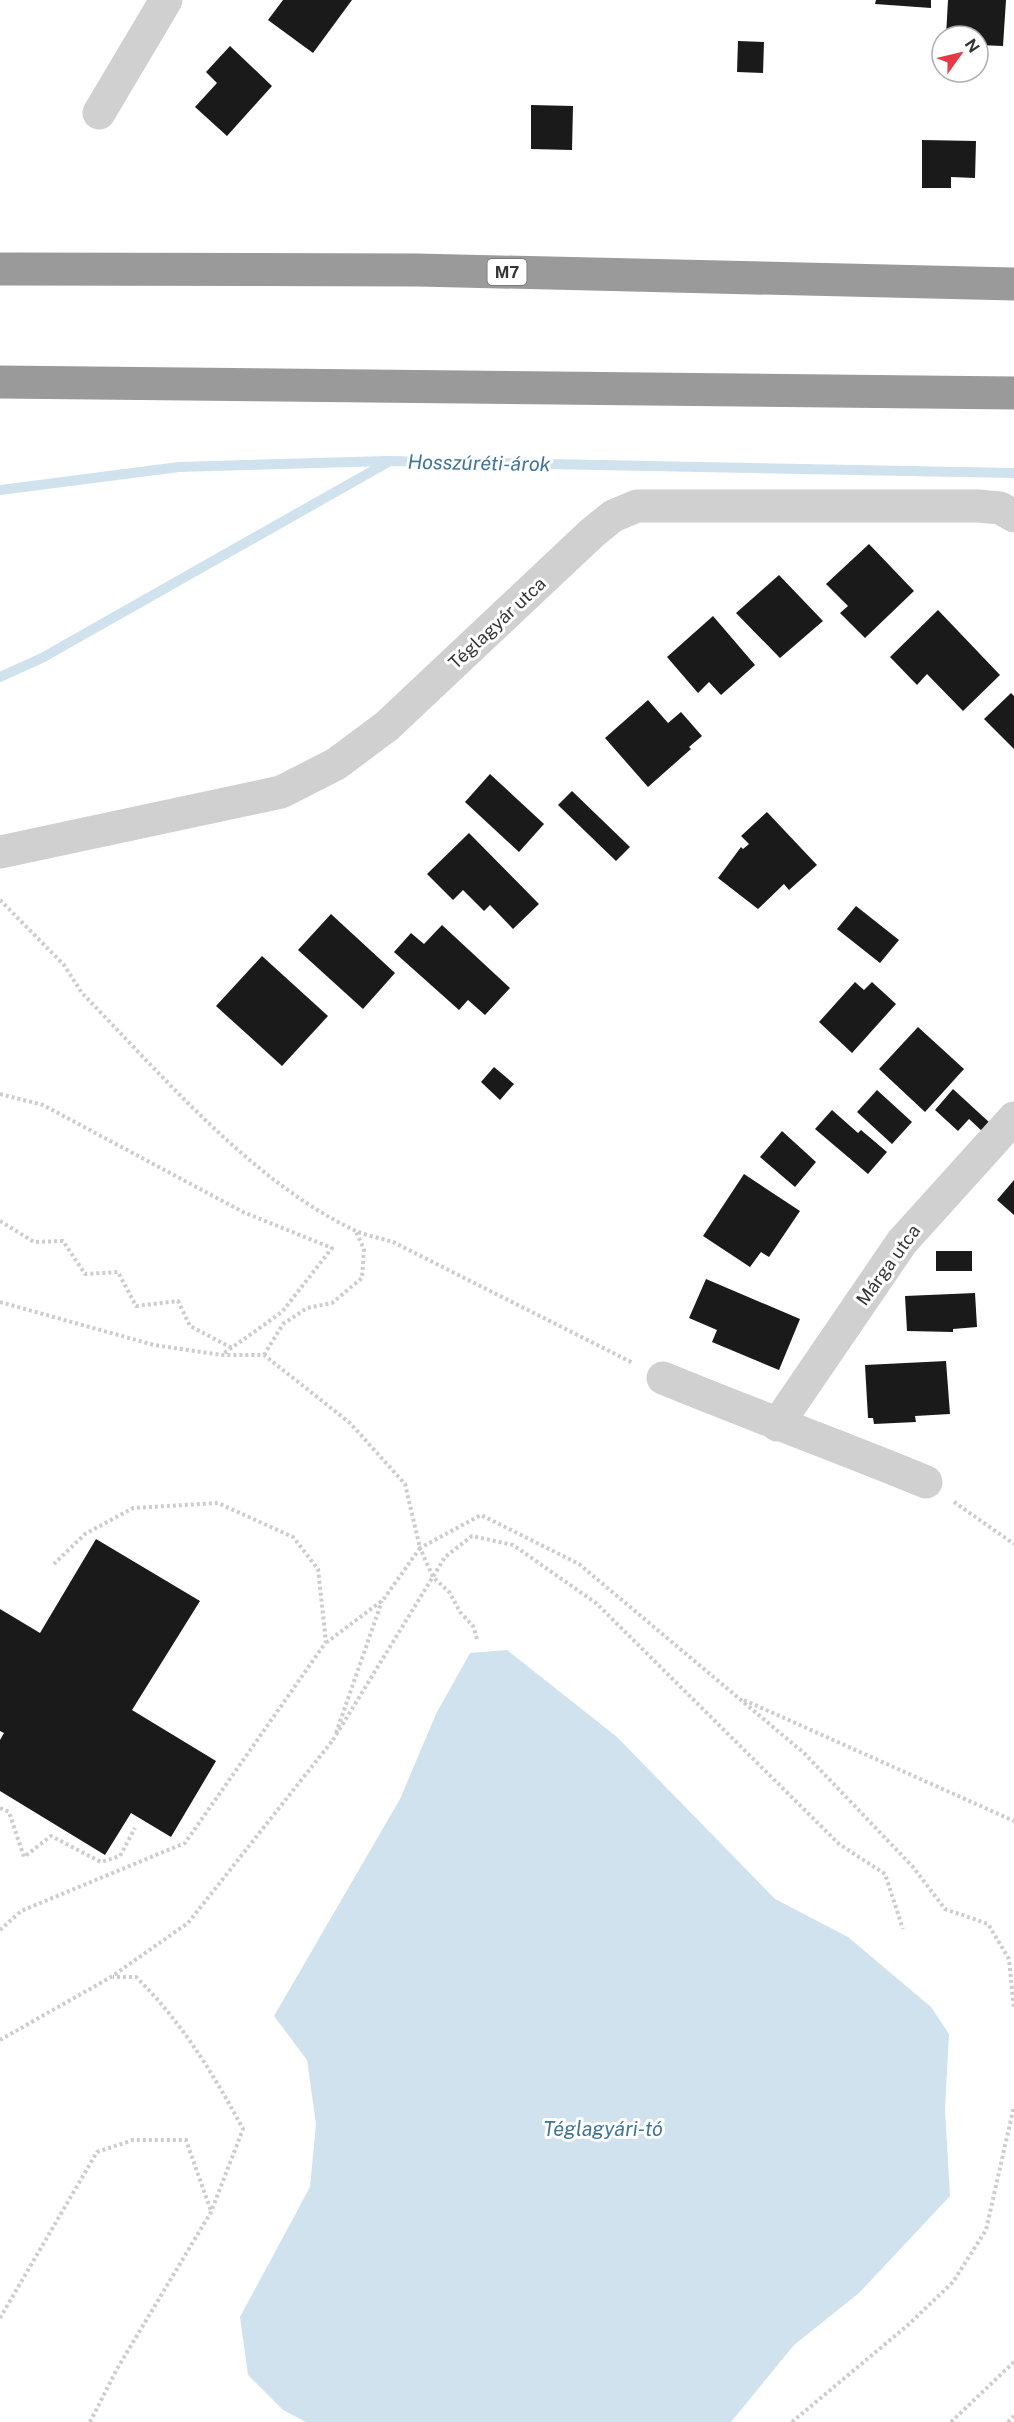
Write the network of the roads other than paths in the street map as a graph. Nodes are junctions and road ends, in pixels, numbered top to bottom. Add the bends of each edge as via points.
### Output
1 (166, 0) edge
2 (99, 113) dead end
3 (0, 269) edge
4 (1014, 284) edge
5 (0, 382) edge
6 (1014, 393) edge
7 (1014, 516) edge
8 (0, 852) edge
9 (1014, 1118) edge
10 (663, 1378) road end
11 (777, 1425) junction
12 (926, 1482) road end

1 - 2 street
3 - 4 highway, M7 via 418,270
5 - 6 highway
7 - 8 street, Téglagyár utca via 1000,508 978,506 638,506 614,516 592,533 387,726 336,764 281,792
9 - 11 street, Márga utca via 902,1242
10 - 11 street
11 - 12 street via 820,1438

